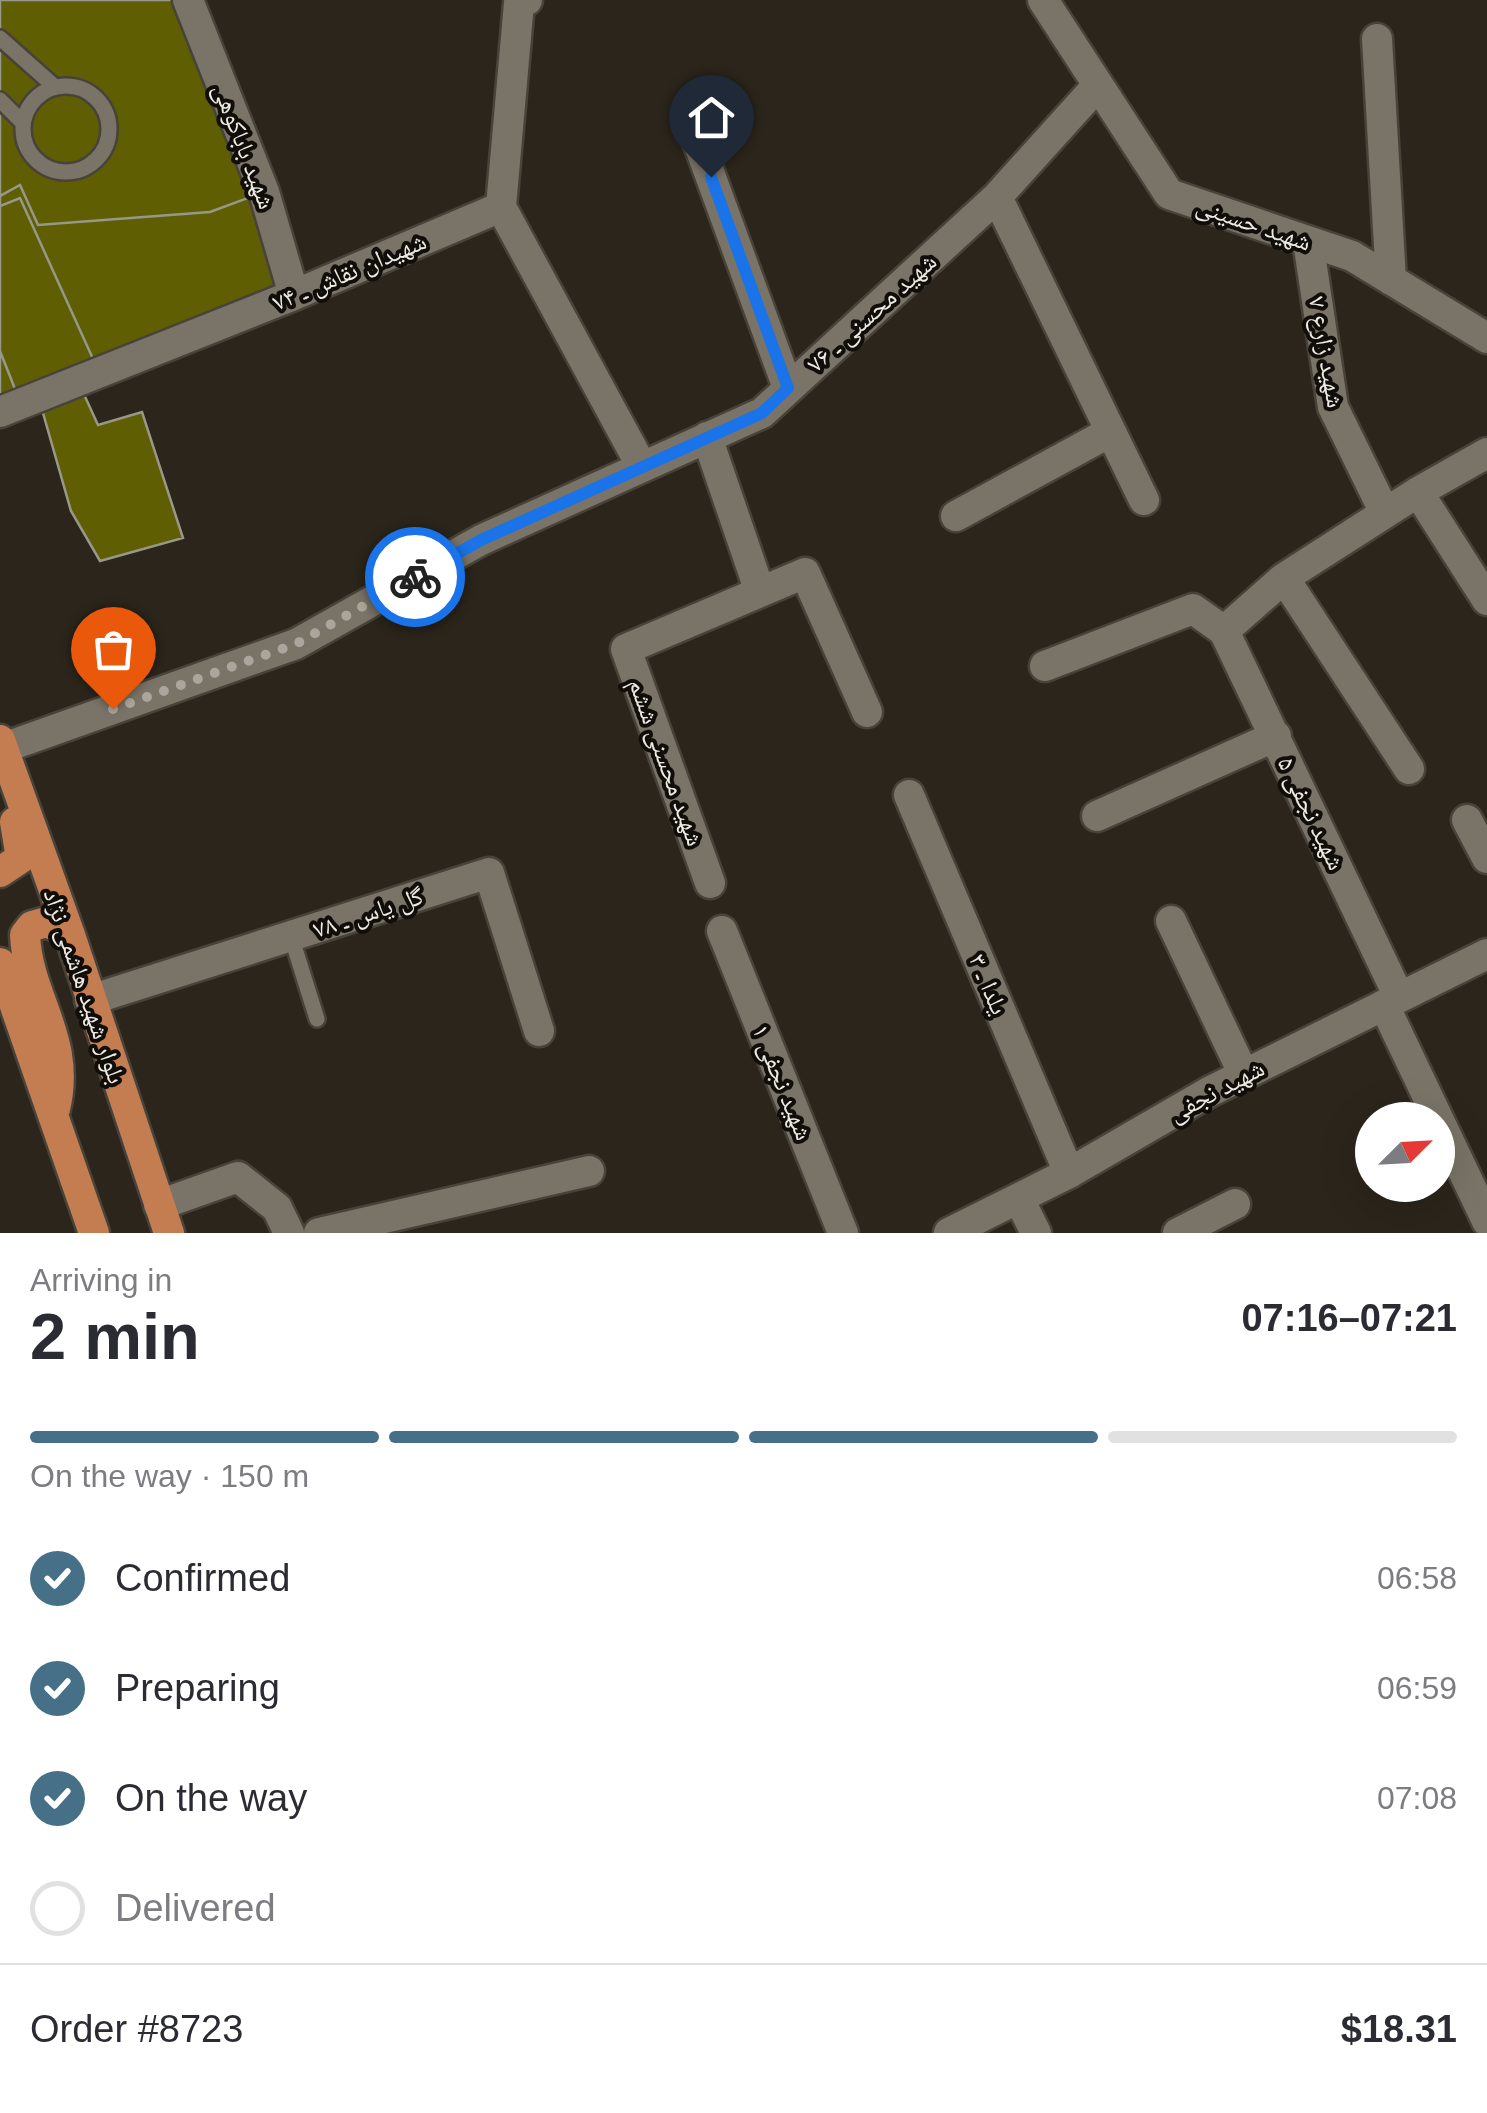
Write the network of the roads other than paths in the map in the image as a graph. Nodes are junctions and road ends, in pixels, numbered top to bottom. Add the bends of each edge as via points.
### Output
1 (188, 0) edge
2 (1043, 0) edge
3 (521, 1) edge
4 (0, 38) edge
5 (1377, 39) dead end
6 (1098, 85) junction
7 (54, 86) junction
8 (0, 100) edge
9 (22, 122) junction
10 (698, 142) dead end
11 (997, 197) junction
12 (501, 207) junction
13 (1308, 242) junction
14 (1391, 280) junction
15 (294, 295) junction
16 (1487, 338) edge
17 (788, 388) junction
18 (0, 412) edge
19 (1110, 432) junction
20 (706, 437) junction
21 (1487, 453) edge
22 (641, 465) junction
23 (1418, 492) junction
24 (1144, 500) dead end
25 (1385, 513) junction
26 (956, 516) dead end
27 (1284, 578) junction
28 (760, 592) junction
29 (1487, 600) edge
30 (1224, 631) junction
31 (1045, 666) dead end
32 (867, 712) dead end
33 (1276, 736) junction
34 (1, 750) edge
35 (1409, 769) dead end
36 (909, 795) dead end
37 (1097, 816) dead end
38 (1467, 820) dead end
39 (1487, 858) edge
40 (0, 872) edge
41 (710, 883) dead end
42 (1171, 921) dead end
43 (722, 931) dead end
44 (69, 932) junction
45 (291, 936) junction
46 (1485, 959) edge
47 (0, 962) edge
48 (90, 1000) junction
49 (1392, 1001) junction
50 (317, 1020) dead end
51 (539, 1031) dead end
52 (1244, 1074) junction
53 (53, 1116) junction
54 (590, 1172) dead end
55 (1068, 1173) junction
56 (1019, 1199) junction
57 (1235, 1204) dead end
58 (164, 1219) edge
59 (1487, 1221) edge
60 (94, 1233) edge
61 (289, 1233) edge
62 (319, 1233) edge
63 (843, 1233) edge
64 (949, 1233) edge
65 (1036, 1233) edge
66 (1178, 1233) edge

1 - 15 street, شهید باباکوهی via 264,192
2 - 6 street, شهید حسینی
3 - 12 street
4 - 7 lane
5 - 14 street
6 - 11 street, شهید محسنی ـ ۷۶
6 - 13 street, شهید حسینی via 1170,194
7 - 9 lane via 33,100
7 - 9 lane via 78,86 99,100 109,122 106,147 90,166 66,172 42,165 26,146
8 - 9 lane
10 - 17 street
11 - 17 street, شهید محسنی ـ ۷۶
11 - 19 street
12 - 15 street, شهیدان نقاش ـ ۷۴
12 - 22 street
13 - 14 street, شهید حسینی via 1352,256
13 - 25 street, شهید زارع ۷ via 1332,406
14 - 16 street, شهید حسینی
15 - 18 street, شهیدان نقاش ـ ۷۴
17 - 20 street, شهید محسنی ـ ۷۶ via 762,413
19 - 24 street
19 - 26 street
20 - 22 street, شهید محسنی ـ ۷۶
20 - 28 street
21 - 23 street
22 - 34 street, شهید محسنی ـ ۷۶ via 481,540 296,644
23 - 25 street
23 - 29 street
25 - 27 street
27 - 30 street
27 - 35 street
28 - 32 street via 805,573
28 - 41 street, شهید محسنی ششم via 626,649
30 - 31 street via 1192,609
30 - 33 street, شهید نجفی ۵
33 - 37 street
33 - 49 street, شهید نجفی ۵
34 - 40 main road via 21,858
34 - 44 main road, بلوار شهید هاشمی نژاد
36 - 55 street, یلدا ـ ۳
38 - 39 street
42 - 52 street
43 - 63 street, شهید نجفی ۱
44 - 48 main road, بلوار شهید هاشمی نژاد
44 - 53 main road via 47,922 24,935 53,1029 61,1083
45 - 48 street, گل یاس ـ ۷۸
45 - 50 lane
45 - 51 street, گل یاس ـ ۷۸ via 488,874
46 - 49 street, شهید نجفی
47 - 53 main road
48 - 58 main road, بلوار شهید هاشمی نژاد
49 - 52 street, شهید نجفی
49 - 59 street, شهید نجفی ۵
52 - 55 street, شهید نجفی
53 - 60 main road
54 - 62 street
55 - 56 street, شهید نجفی
56 - 64 street, شهید نجفی
56 - 65 street
57 - 66 street
58 - 61 street via 238,1177 276,1208

